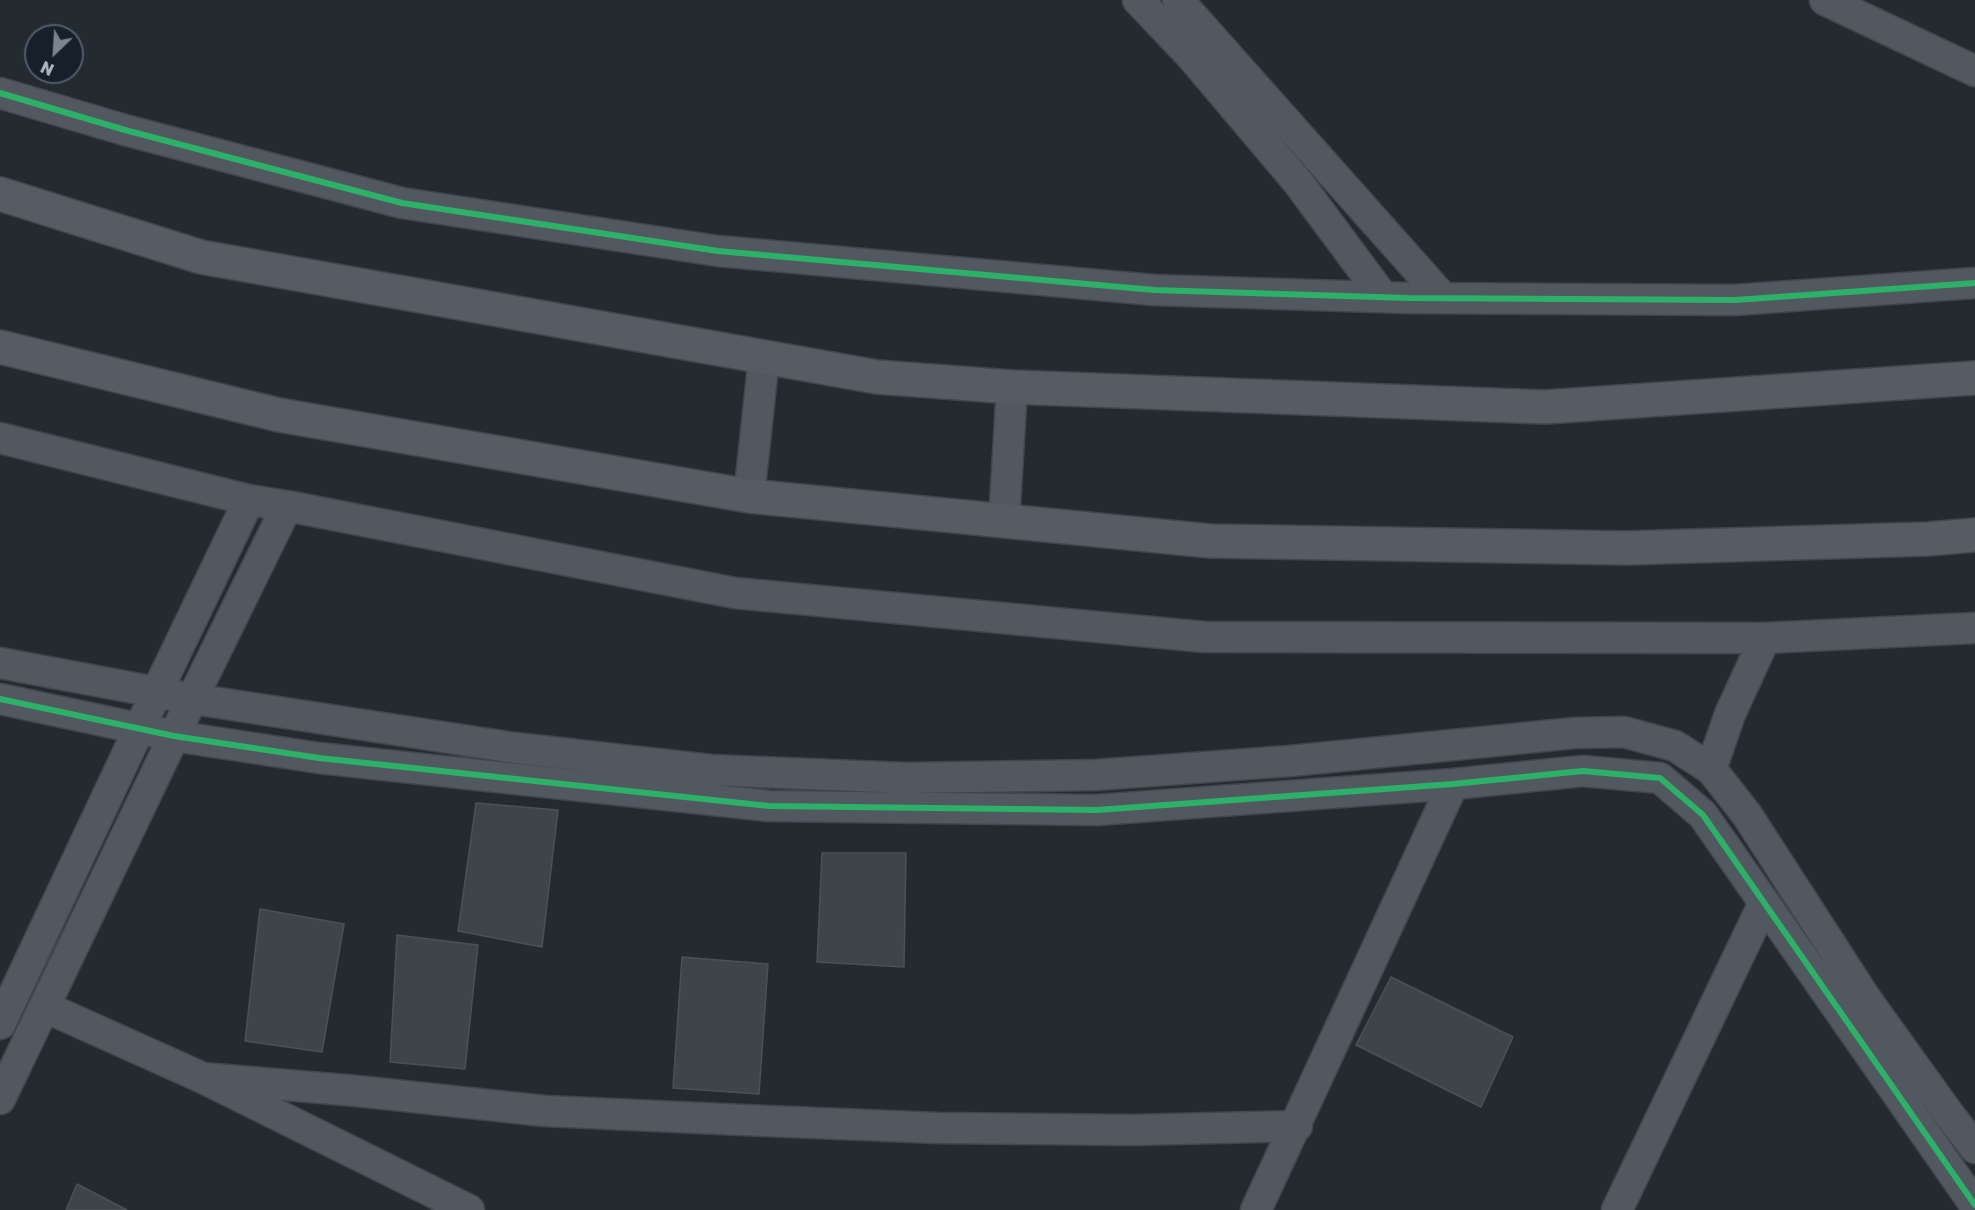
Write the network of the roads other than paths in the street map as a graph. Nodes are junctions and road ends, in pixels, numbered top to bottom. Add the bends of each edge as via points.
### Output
1 (1138, 0) edge
2 (1178, 0) edge
3 (1825, 0) edge
4 (1975, 71) edge
5 (0, 93) edge
6 (0, 194) edge
7 (1975, 284) edge
8 (1383, 297) junction
9 (1443, 298) junction
10 (0, 347) edge
11 (764, 357) junction
12 (1975, 378) edge
13 (1012, 387) junction
14 (0, 438) edge
15 (749, 496) junction
16 (249, 500) junction
17 (287, 506) junction
18 (1004, 522) junction
19 (1975, 535) edge
20 (1975, 628) edge
21 (1765, 638) junction
22 (0, 663) edge
23 (156, 693) junction
24 (0, 699) edge
25 (193, 699) junction
26 (139, 729) junction
27 (174, 736) junction
28 (1711, 769) junction
29 (1453, 784) junction
30 (1764, 903) junction
31 (45, 1007) junction
32 (0, 1024) edge
33 (203, 1078) junction
34 (0, 1099) edge
35 (1297, 1126) junction
36 (1975, 1148) edge
37 (1975, 1205) edge
38 (469, 1210) edge
39 (1257, 1210) edge
40 (1617, 1210) edge

1 - 8 street via 1297,180
2 - 9 street
3 - 4 street
5 - 8 street via 137,134 402,203 717,251 1154,290
6 - 11 main road via 201,257
7 - 9 street via 1735,300
8 - 9 street
10 - 15 main road via 279,415
11 - 13 main road via 877,378
11 - 15 street
12 - 13 main road via 1545,407
13 - 18 street
14 - 16 street
15 - 18 main road
16 - 17 street
16 - 23 street
17 - 21 street via 735,593 1205,637
17 - 25 street
18 - 19 main road via 1210,542 1626,548
20 - 21 street
21 - 28 street via 1730,714
22 - 23 street
23 - 25 street
23 - 26 street
24 - 26 street
25 - 27 street
25 - 28 street via 515,748 711,770 906,778 1095,775 1624,732 1676,746
26 - 27 street
26 - 32 street
27 - 29 street via 319,758 769,806 1097,810
27 - 31 street
28 - 36 street via 1747,815 1864,996
29 - 30 street via 1583,771 1660,778 1703,815
29 - 35 street
30 - 37 street
30 - 40 street
31 - 33 street
31 - 34 street
33 - 35 street via 545,1111 743,1120 939,1128 1133,1130
33 - 38 street
35 - 39 street

